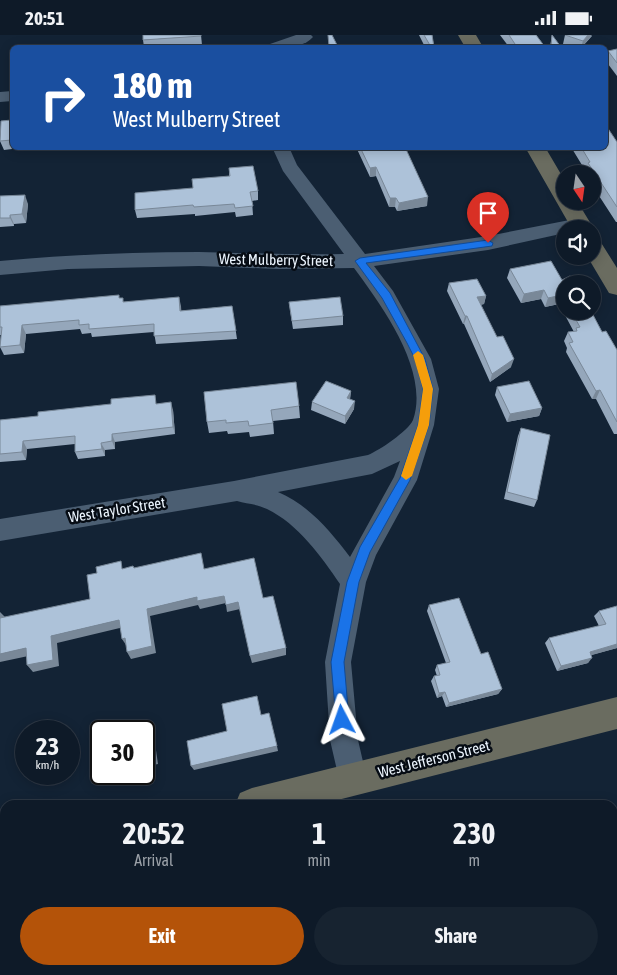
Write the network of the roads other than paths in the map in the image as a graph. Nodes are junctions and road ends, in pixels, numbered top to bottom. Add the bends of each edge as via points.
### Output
1 (307, 36) edge
2 (281, 45) edge
3 (295, 45) edge
4 (281, 150) edge
5 (536, 150) edge
6 (556, 183) edge
7 (556, 231) edge
8 (601, 260) edge
9 (360, 261) junction
10 (0, 269) edge
11 (617, 287) edge
12 (424, 425) junction
13 (234, 491) junction
14 (0, 530) edge
15 (353, 582) junction
16 (617, 713) edge
17 (353, 779) junction
18 (271, 800) edge

1 - 2 street
1 - 3 street
4 - 9 street via 289,167
5 - 6 street
7 - 9 street, West Mulberry Street
8 - 11 street
9 - 10 street, West Mulberry Street via 78,261
9 - 12 street via 386,296 420,359 428,389
12 - 13 street, West Taylor Street via 393,454 372,464
12 - 15 street via 405,480 365,551
13 - 14 street, West Taylor Street
13 - 15 street, West Taylor Street via 250,492 284,506 299,517 338,558
15 - 17 street via 338,662 344,740
16 - 17 street, West Jefferson Street
17 - 18 street, West Jefferson Street

